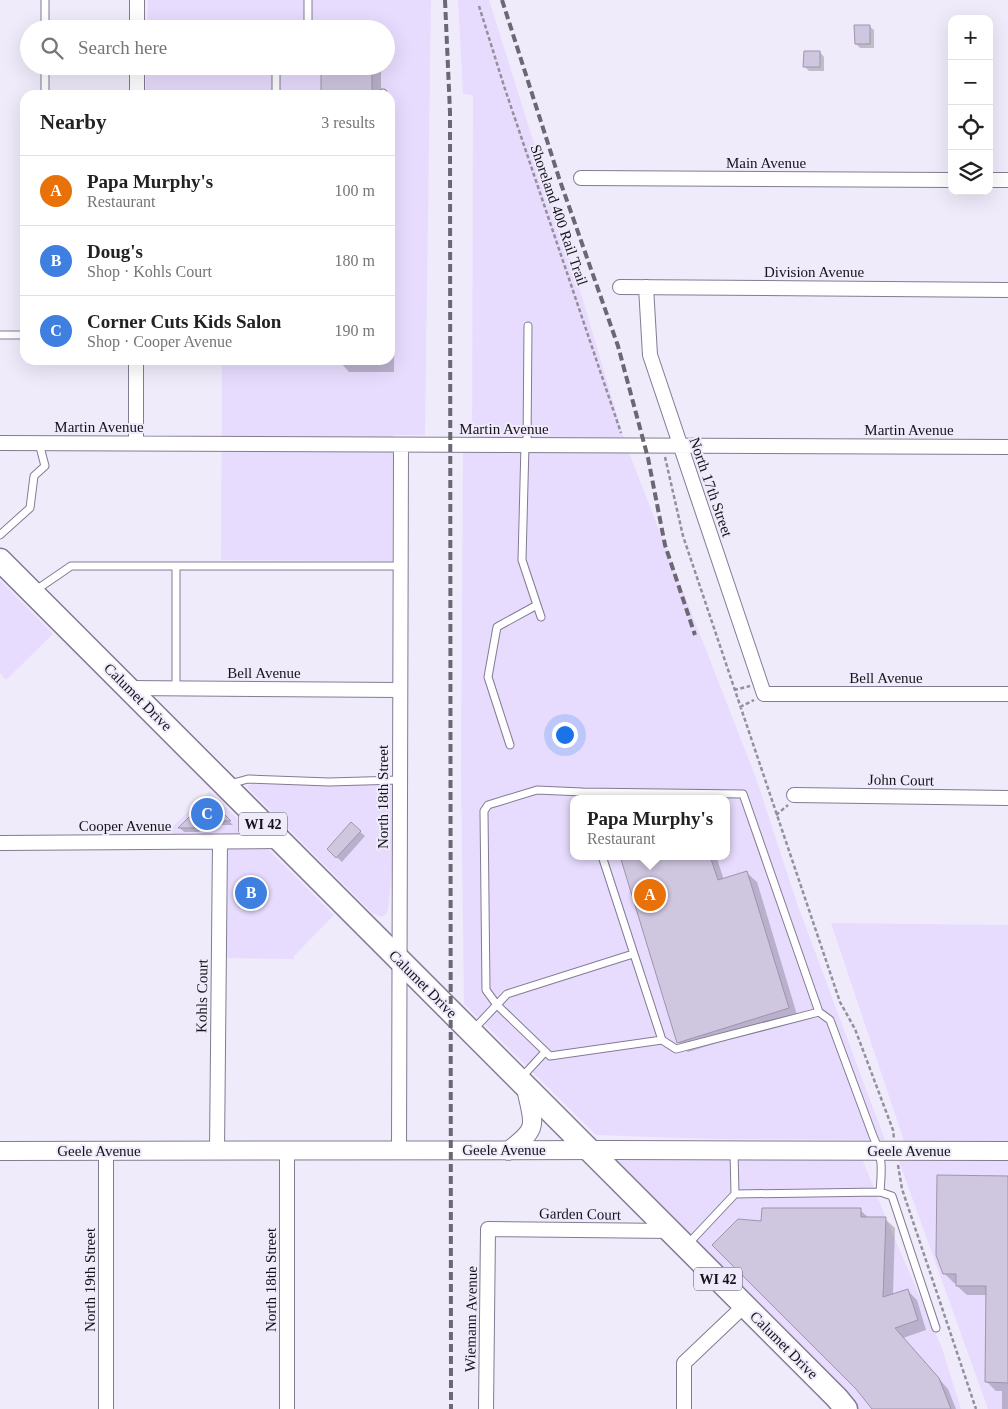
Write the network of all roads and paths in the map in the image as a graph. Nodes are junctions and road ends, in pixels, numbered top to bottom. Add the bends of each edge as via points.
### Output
1 (45, 0) edge
2 (137, 0) edge
3 (308, 0) edge
4 (479, 6) dead end
5 (45, 20) edge
6 (137, 20) edge
7 (308, 20) edge
8 (45, 75) edge
9 (137, 75) edge
10 (276, 75) edge
11 (45, 90) edge
12 (137, 90) edge
13 (276, 90) edge
14 (581, 178) dead end
15 (948, 180) edge
16 (993, 180) edge
17 (1008, 180) edge
18 (620, 287) dead end
19 (646, 287) junction
20 (1008, 290) edge
21 (528, 326) dead end
22 (0, 335) edge
23 (20, 335) edge
24 (136, 365) edge
25 (620, 431) dead end
26 (0, 443) edge
27 (38, 443) junction
28 (136, 443) junction
29 (401, 445) junction
30 (526, 445) junction
31 (680, 446) junction
32 (1008, 447) edge
33 (665, 454) dead end
34 (0, 535) edge
35 (0, 560) edge
36 (176, 566) junction
37 (400, 566) junction
38 (33, 593) junction
39 (537, 605) junction
40 (541, 617) dead end
41 (128, 688) junction
42 (176, 688) junction
43 (400, 690) junction
44 (764, 694) joint
45 (1008, 694) edge
46 (510, 745) dead end
47 (399, 780) junction
48 (226, 786) junction
49 (583, 795) edge
50 (794, 795) dead end
51 (1008, 798) edge
52 (281, 841) junction
53 (220, 842) junction
54 (0, 843) edge
55 (603, 860) edge
56 (633, 954) junction
57 (398, 958) junction
58 (497, 1005) junction
59 (819, 1012) junction
60 (471, 1032) junction
61 (662, 1040) junction
62 (545, 1052) junction
63 (522, 1084) junction
64 (288, 1150) junction
65 (399, 1150) junction
66 (508, 1150) junction
67 (589, 1150) junction
68 (734, 1150) junction
69 (0, 1151) edge
70 (106, 1151) junction
71 (217, 1151) junction
72 (888, 1151) junction
73 (1008, 1151) edge
74 (880, 1192) junction
75 (735, 1194) junction
76 (488, 1229) joint
77 (678, 1239) junction
78 (745, 1305) junction
79 (936, 1328) dead end
80 (106, 1409) edge
81 (288, 1409) edge
82 (486, 1409) edge
83 (684, 1409) edge
84 (846, 1409) edge
85 (976, 1409) edge

1 - 5 lane
2 - 6 street
3 - 7 lane
4 - 25 path, Shoreland 400 Rail Trail
8 - 11 lane
9 - 12 street
10 - 13 lane
14 - 15 street, Main Avenue
16 - 17 street
18 - 19 street, Division Avenue
19 - 20 street, Division Avenue
19 - 31 street, North 17th Street via 650,355
21 - 30 lane
22 - 23 lane
24 - 28 street
26 - 27 street, Martin Avenue
27 - 28 street, Martin Avenue
27 - 34 lane via 45,466 34,476 30,508
28 - 29 street, Martin Avenue
29 - 30 street, Martin Avenue
29 - 37 street, North 18th Street
30 - 31 street, Martin Avenue
30 - 39 lane via 522,560
31 - 32 street, Martin Avenue
31 - 44 street, North 17th Street
33 - 72 path via 683,536 840,1002 855,1029 893,1130
35 - 38 main road, Calumet Drive / WI 42
36 - 37 lane
36 - 38 lane via 71,566
36 - 42 lane
37 - 43 street, North 18th Street
38 - 41 main road, Calumet Drive / WI 42
39 - 40 lane
39 - 46 lane via 497,627 488,677
41 - 42 street, Bell Avenue
41 - 48 main road, Calumet Drive / WI 42
42 - 43 street, Bell Avenue
43 - 47 street, North 18th Street
44 - 45 street, Bell Avenue
47 - 48 lane via 248,779
47 - 57 street, North 18th Street
48 - 52 main road, Calumet Drive / WI 42
49 - 58 lane via 538,790 485,808 486,990
49 - 59 lane via 743,794
50 - 51 street, John Court
52 - 53 street, Cooper Avenue
52 - 57 main road, Calumet Drive / WI 42
53 - 54 street, Cooper Avenue
53 - 71 street, Kohls Court
55 - 56 lane
56 - 58 lane via 507,994
56 - 61 lane
57 - 60 main road, Calumet Drive / WI 42
57 - 65 street, North 18th Street
58 - 60 lane
58 - 62 lane
59 - 61 lane via 676,1049
59 - 72 lane via 830,1020 872,1136
60 - 63 main road, Calumet Drive / WI 42
61 - 62 lane via 552,1057
62 - 63 lane
63 - 66 street via 532,1116 532,1128 527,1136
63 - 67 main road, Calumet Drive / WI 42
64 - 65 street, Geele Avenue
64 - 71 street, Geele Avenue
64 - 81 street, North 18th Street
65 - 66 street, Geele Avenue
66 - 67 street, Geele Avenue
67 - 68 street, Geele Avenue
67 - 77 main road, Calumet Drive / WI 42
68 - 72 street, Geele Avenue
68 - 75 lane
69 - 70 street, Geele Avenue
70 - 71 street, Geele Avenue
70 - 80 street, North 19th Street
72 - 73 street, Geele Avenue
72 - 74 lane via 882,1168
72 - 85 path
74 - 75 lane
74 - 79 lane via 892,1196
75 - 77 lane
76 - 77 street, Garden Court
76 - 82 street, Wiemann Avenue
77 - 78 main road, Calumet Drive / WI 42
78 - 83 street via 684,1363
78 - 84 main road, Calumet Drive / WI 42

